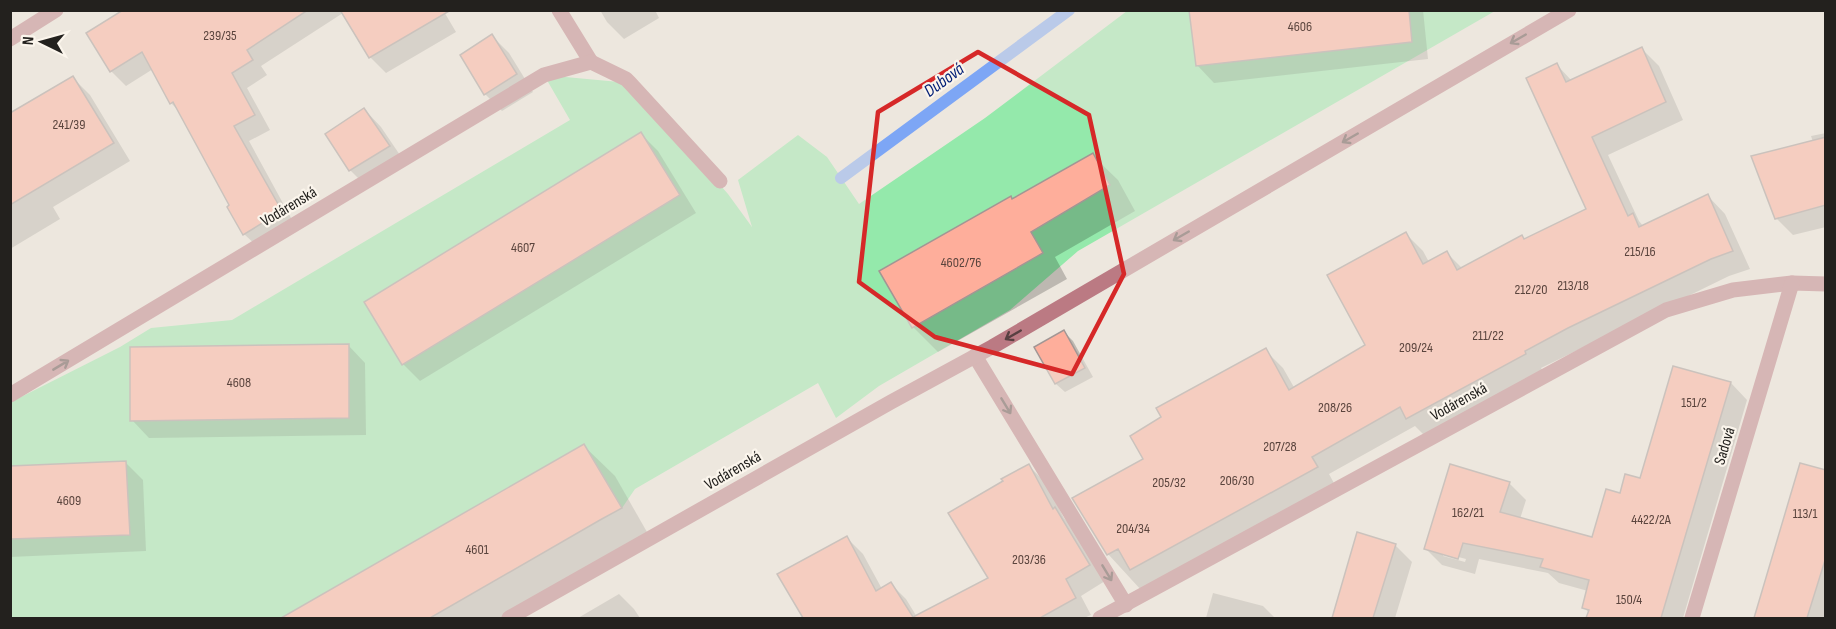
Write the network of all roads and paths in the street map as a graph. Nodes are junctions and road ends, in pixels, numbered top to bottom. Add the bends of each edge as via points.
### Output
1 (56, 10) edge
2 (559, 10) edge
3 (1569, 10) edge
4 (10, 39) edge
5 (591, 62) junction
6 (720, 181) dead end
7 (1792, 283) junction
8 (1826, 284) edge
9 (975, 356) junction
10 (10, 395) edge
11 (1126, 604) junction
12 (509, 618) edge
13 (1100, 618) edge
14 (1692, 618) edge

1 - 4 street
2 - 5 street
3 -> 9 street, Vodárenská
5 - 6 street via 626,79
10 -> 5 street, Vodárenská via 544,75
7 - 8 street, Vodárenská
7 - 11 street, Vodárenská via 1733,290 1666,310
7 - 14 street, Sadová
9 -> 11 street
9 - 12 street, Vodárenská
11 - 13 street, Vodárenská

